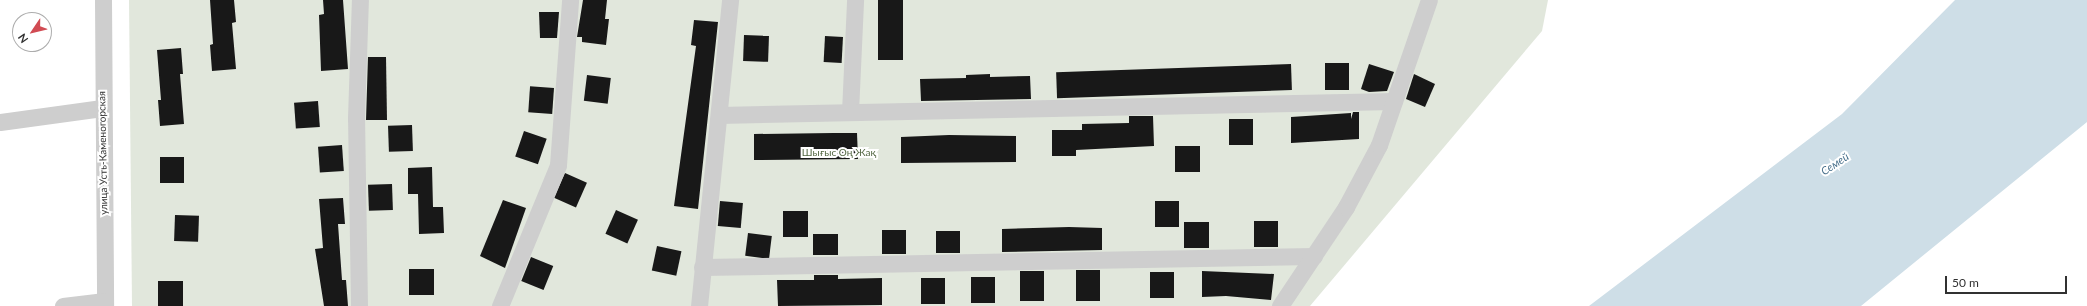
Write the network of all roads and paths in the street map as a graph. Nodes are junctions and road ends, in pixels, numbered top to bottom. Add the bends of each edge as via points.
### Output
1 (103, 0) edge
2 (360, 0) edge
3 (570, 0) edge
4 (730, 0) edge
5 (855, 0) edge
6 (1429, 0) edge
7 (1394, 101) junction
8 (102, 108) junction
9 (850, 112) junction
10 (719, 115) junction
11 (0, 122) edge
12 (1314, 256) junction
13 (702, 267) junction
14 (105, 303) edge
15 (64, 306) edge
16 (359, 306) edge
17 (500, 306) edge
18 (699, 306) edge
19 (1280, 306) edge

1 - 8 street, улица Усть-Каменогорская
2 - 16 street via 356,118
3 - 17 street via 558,165
4 - 10 street
5 - 9 street
6 - 7 street
7 - 9 street
7 - 12 street via 1379,145 1346,207
8 - 11 street
8 - 14 street, улица Усть-Каменогорская
9 - 10 street
10 - 13 street
12 - 13 street
12 - 19 street
13 - 18 street
14 - 15 street

